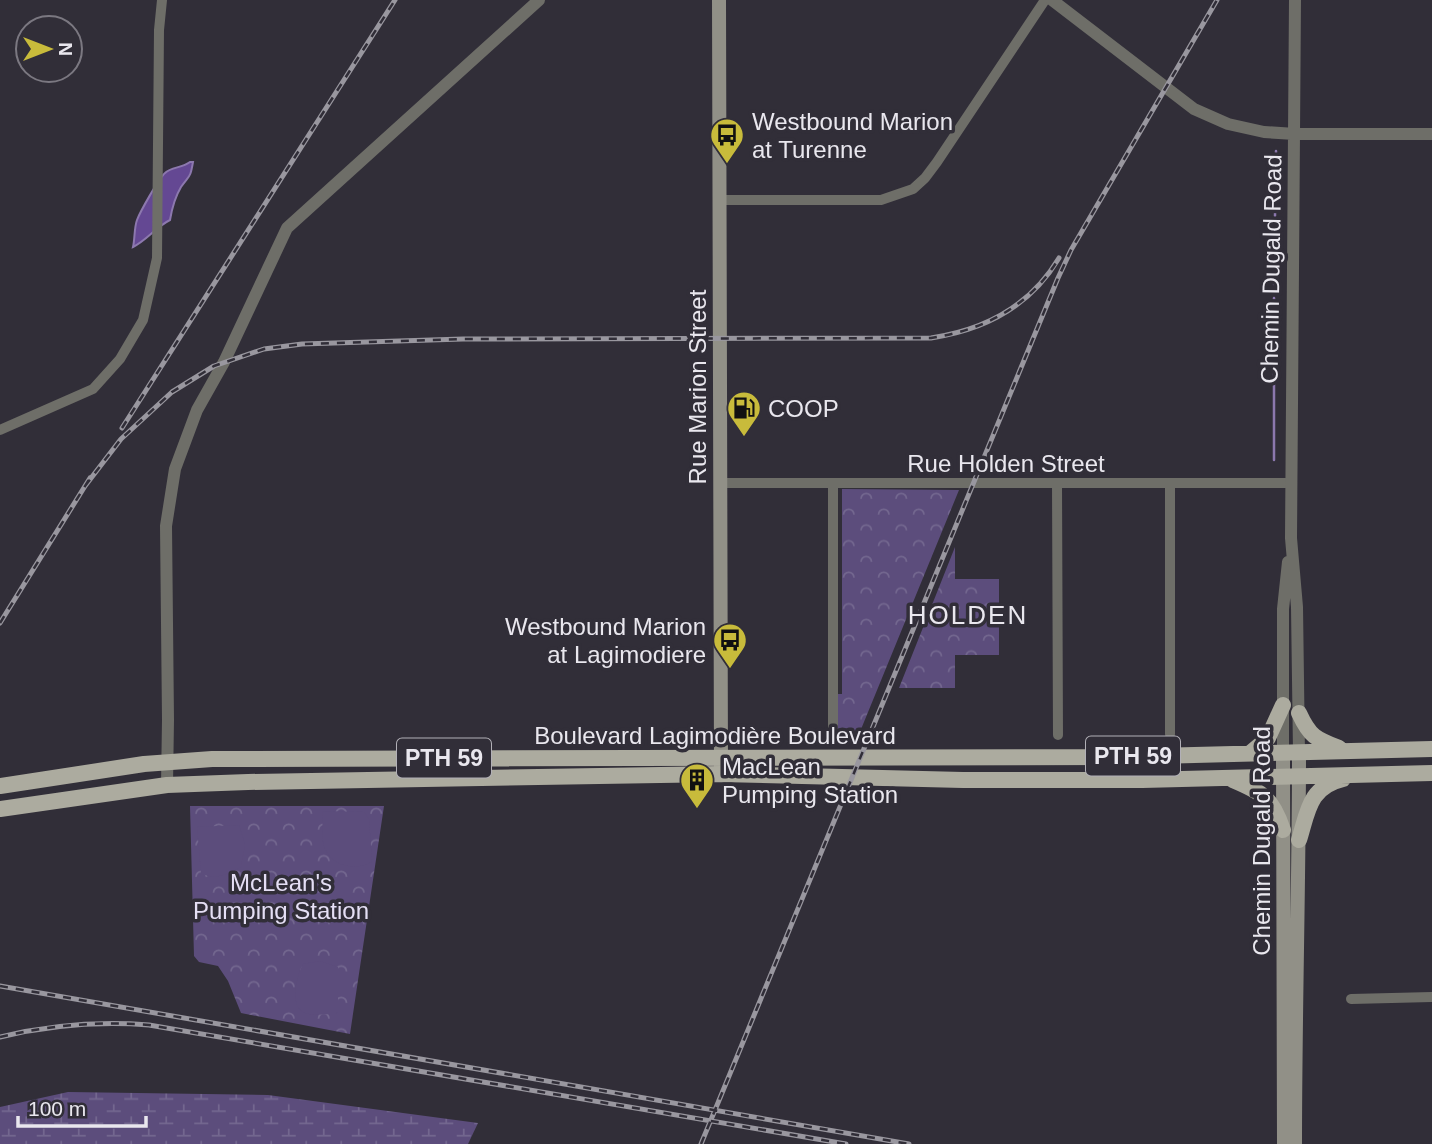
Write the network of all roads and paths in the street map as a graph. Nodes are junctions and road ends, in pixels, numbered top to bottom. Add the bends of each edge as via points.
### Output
1 (162, 0) edge
2 (539, 0) edge
3 (719, 0) edge
4 (1045, 0) edge
5 (1052, 0) edge
6 (1295, 0) edge
7 (1295, 134) junction
8 (1432, 134) edge
9 (719, 200) junction
10 (0, 430) edge
11 (720, 483) junction
12 (1170, 483) junction
13 (1292, 483) junction
14 (1057, 484) junction
15 (834, 485) junction
16 (1291, 538) junction
17 (1283, 705) junction
18 (1299, 713) junction
19 (833, 730) dead end
20 (1058, 734) dead end
21 (1170, 734) dead end
22 (1432, 749) edge
23 (1348, 752) junction
24 (1291, 753) junction
25 (1249, 754) junction
26 (167, 761) junction
27 (721, 766) junction
28 (1432, 773) edge
29 (1359, 775) junction
30 (1291, 776) junction
31 (1228, 778) junction
32 (167, 785) junction
33 (0, 786) edge
34 (0, 809) edge
35 (1283, 830) junction
36 (1299, 840) junction
37 (1432, 998) edge
38 (1351, 999) dead end
39 (1284, 1144) edge
40 (1295, 1144) edge

1 - 10 street via 157,258 143,320 120,359 93,389
2 - 26 street via 287,228 197,410 174,469 166,526
3 - 9 main road, Rue Marion Street
4 - 9 street via 937,162 913,189 872,201
5 - 7 street via 1194,109 1228,124
6 - 7 street, Chemin Dugald Road
7 - 8 street
7 - 13 street, Chemin Dugald Road
9 - 11 main road, Rue Marion Street
11 - 15 street, Rue Holden Street
11 - 27 main road, Rue Marion Street
12 - 13 street, Rue Holden Street
12 - 14 street, Rue Holden Street
12 - 21 street
13 - 16 street, Chemin Dugald Road
14 - 15 street, Rue Holden Street
14 - 20 street
15 - 19 street
16 - 17 street, Chemin Dugald Road via 1283,608
16 - 18 street, Chemin Dugald Road
17 - 24 street, Chemin Dugald Road
17 - 25 main road via 1268,738
18 - 23 main road via 1314,737
18 - 24 street, Chemin Dugald Road
22 - 23 main road, Boulevard Lagimodière Boulevard / PTH 59
23 - 24 main road, Boulevard Lagimodière Boulevard / PTH 59
24 - 25 main road, Boulevard Lagimodière Boulevard / PTH 59
24 - 30 main road, Chemin Dugald Road
25 - 27 main road, Boulevard Lagimodière Boulevard / PTH 59
26 - 27 main road, Boulevard Lagimodière Boulevard / PTH 59 via 246,758
26 - 32 street
26 - 33 main road, Boulevard Lagimodière Boulevard / PTH 59
27 - 31 main road, Boulevard Lagimodière Boulevard / PTH 59 via 976,780
27 - 32 main road, Boulevard Lagimodière Boulevard / PTH 59
28 - 29 main road, Boulevard Lagimodière Boulevard / PTH 59
29 - 30 main road, Boulevard Lagimodière Boulevard / PTH 59
29 - 36 main road via 1335,780 1318,791
30 - 31 main road, Boulevard Lagimodière Boulevard / PTH 59
30 - 35 main road, Chemin Dugald Road
30 - 36 main road, Chemin Dugald Road
31 - 35 main road via 1269,800
32 - 34 main road, Boulevard Lagimodière Boulevard / PTH 59
35 - 39 main road, Chemin Dugald Road
36 - 40 main road, Chemin Dugald Road
37 - 38 street

